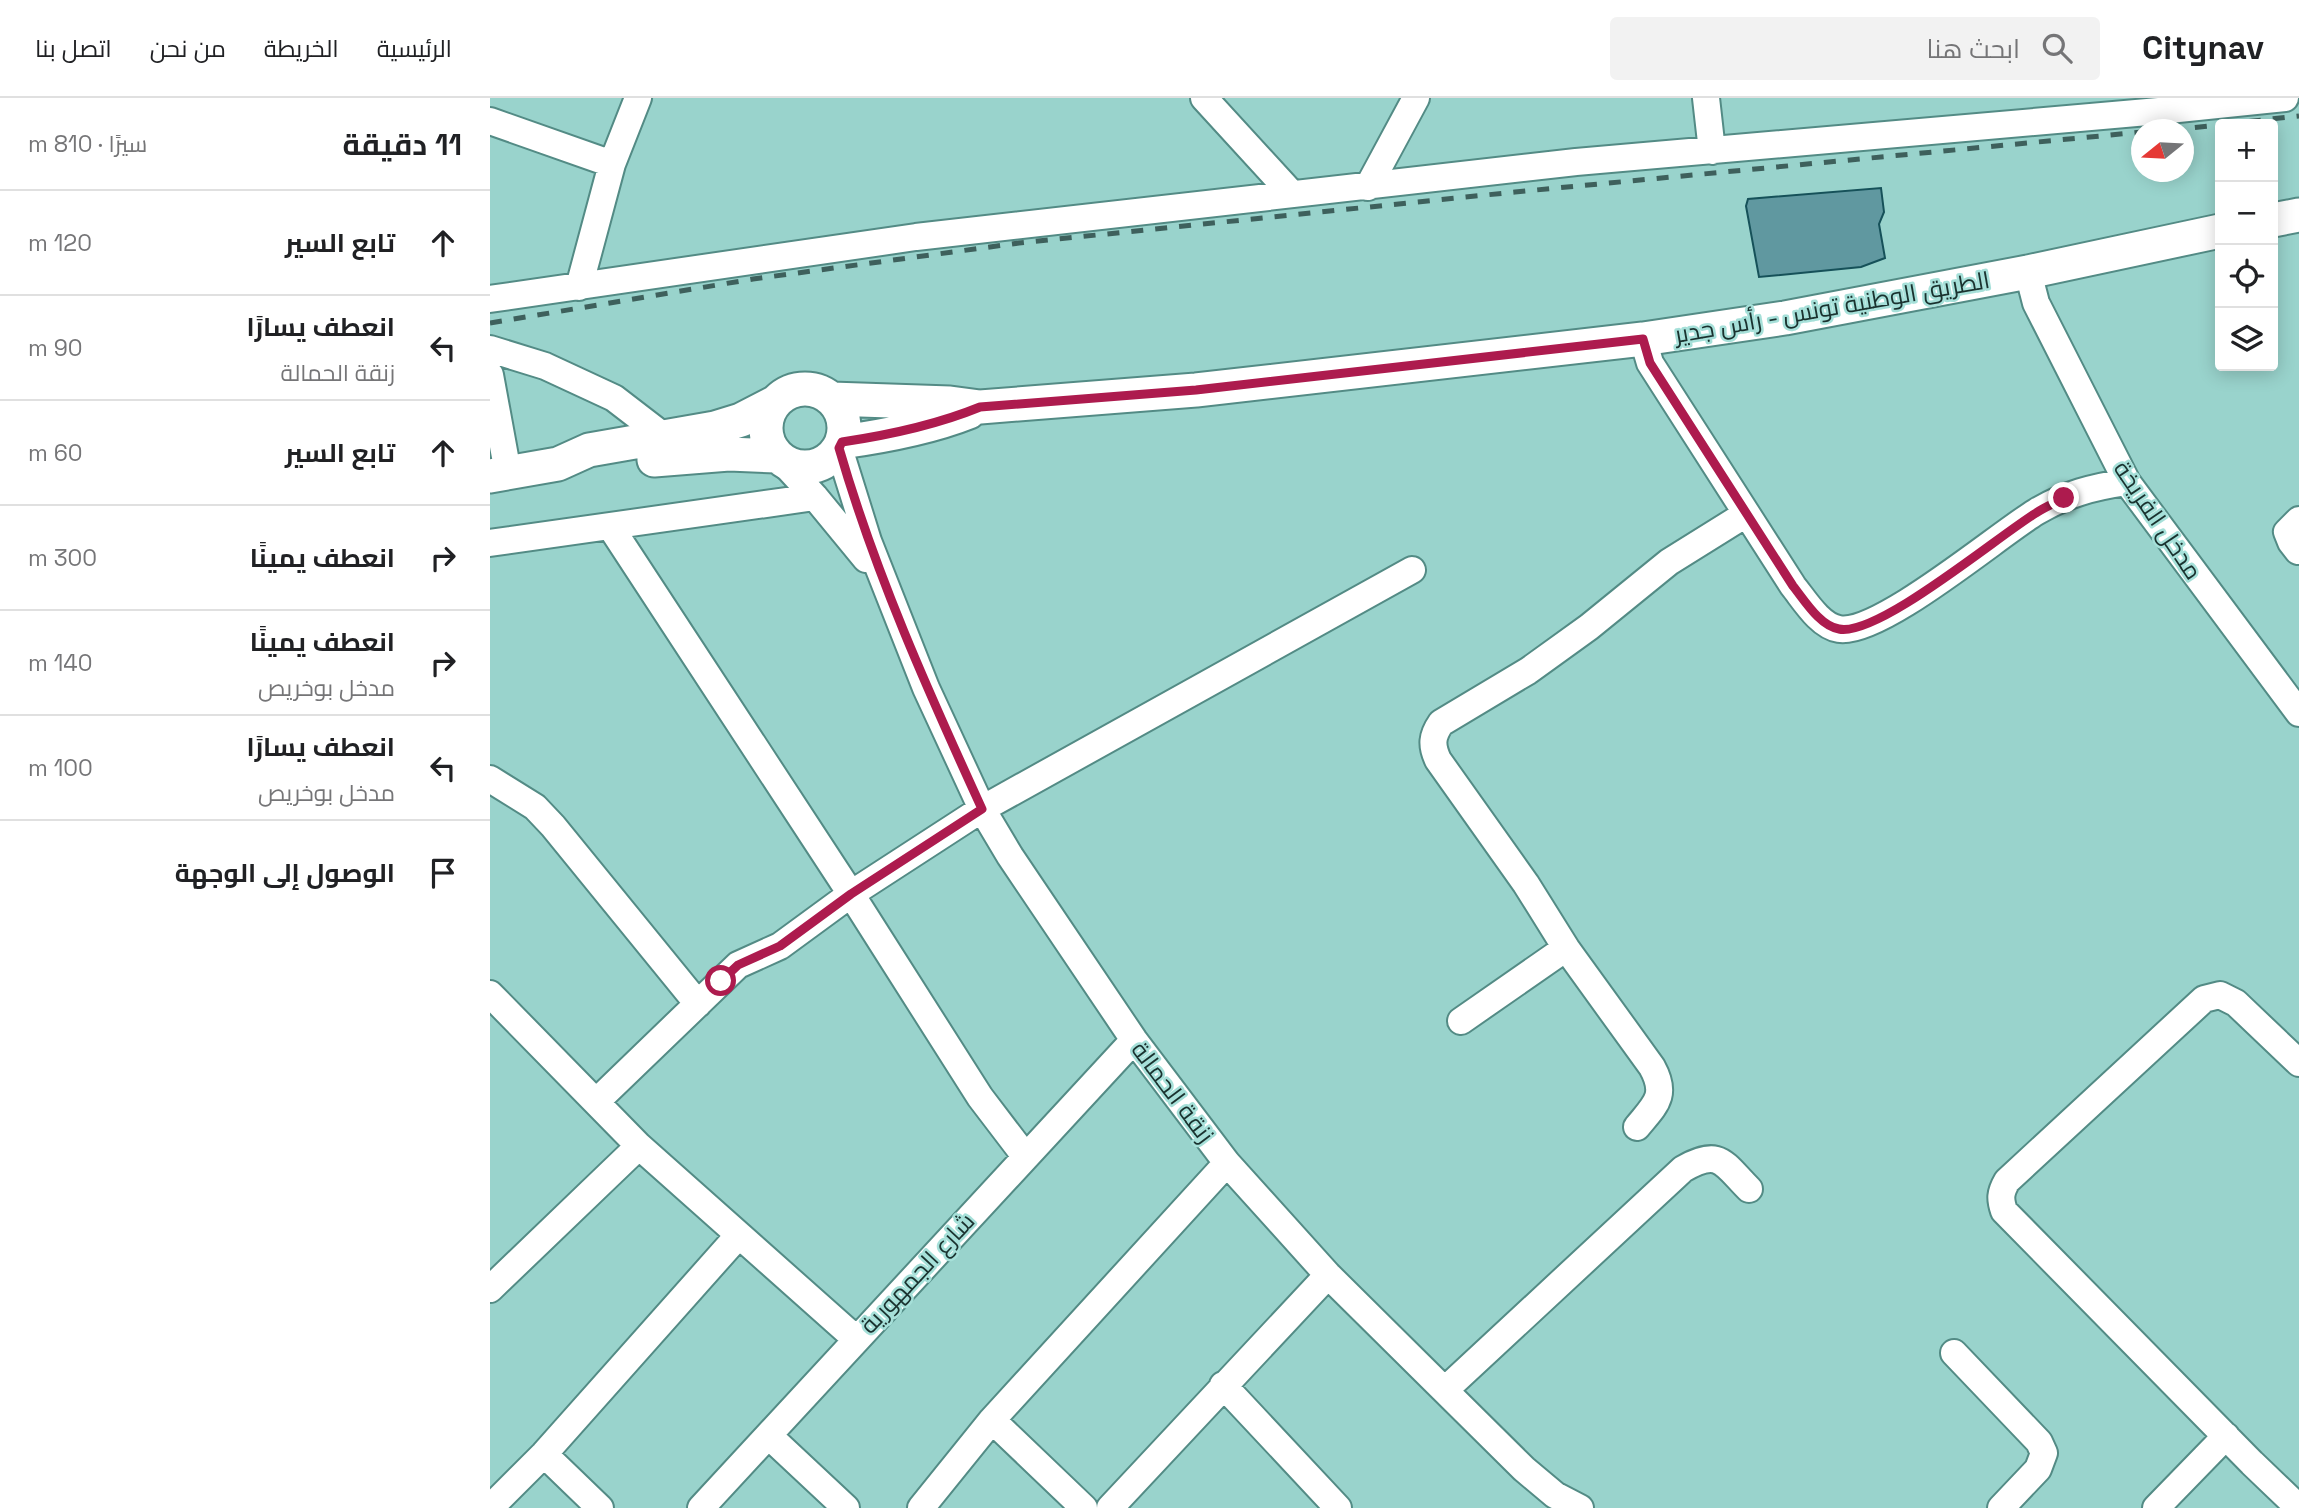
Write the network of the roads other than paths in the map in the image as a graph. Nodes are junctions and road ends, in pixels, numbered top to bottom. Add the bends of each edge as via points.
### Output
1 (638, 98) edge
2 (1204, 98) edge
3 (1416, 98) edge
4 (1706, 98) edge
5 (2286, 98) edge
6 (2154, 105) edge
7 (490, 121) edge
8 (1712, 151) junction
9 (611, 164) junction
10 (1368, 187) junction
11 (1292, 194) junction
12 (2299, 215) edge
13 (2278, 219) edge
14 (2215, 232) edge
15 (2028, 272) junction
16 (579, 287) junction
17 (490, 299) edge
18 (490, 349) edge
19 (1646, 351) junction
20 (490, 375) edge
21 (831, 399) junction
22 (774, 403) junction
23 (980, 407) junction
24 (666, 438) junction
25 (840, 445) junction
26 (778, 458) junction
27 (558, 464) junction
28 (499, 475) edge
29 (2127, 482) junction
30 (815, 497) junction
31 (1746, 514) junction
32 (2299, 520) edge
33 (610, 526) junction
34 (490, 543) edge
35 (2298, 551) edge
36 (1412, 570) dead end
37 (885, 586) junction
38 (2299, 713) edge
39 (490, 779) edge
40 (982, 809) junction
41 (851, 894) junction
42 (1566, 948) junction
43 (490, 994) edge
44 (698, 1004) junction
45 (1461, 1021) dead end
46 (1134, 1040) junction
47 (2299, 1063) edge
48 (597, 1101) junction
49 (1637, 1127) dead end
50 (639, 1146) junction
51 (1025, 1156) junction
52 (1227, 1163) junction
53 (1749, 1189) dead end
54 (738, 1236) junction
55 (1328, 1275) junction
56 (490, 1289) edge
57 (856, 1339) junction
58 (1954, 1353) dead end
59 (1223, 1385) junction
60 (1444, 1390) junction
61 (992, 1420) junction
62 (769, 1436) junction
63 (2226, 1436) junction
64 (544, 1454) junction
65 (1548, 1501) edge
66 (490, 1508) edge
67 (600, 1508) edge
68 (701, 1508) edge
69 (846, 1508) edge
70 (921, 1508) edge
71 (1084, 1508) edge
72 (1110, 1508) edge
73 (1338, 1508) edge
74 (1580, 1508) edge
75 (2001, 1508) edge
76 (2156, 1508) edge
77 (2299, 1508) edge

1 - 9 street
2 - 11 street
3 - 10 street
4 - 8 street
5 - 6 street
6 - 8 street
7 - 9 street
8 - 10 street
9 - 16 street
10 - 11 street
11 - 16 street via 943,234
12 - 13 main road
14 - 15 main road, الطريق الوطنية تونس - رأس جدير
15 - 19 main road, الطريق الوطنية تونس - رأس جدير via 1785,318
15 - 29 street, مدخل الفريخة via 2035,303
16 - 17 street
18 - 24 street via 545,366 614,398
19 - 23 main road, الطريق الوطنية تونس - رأس جدير
19 - 31 street
20 - 28 street
21 - 22 main road via 808,389 784,394
21 - 23 main road, الطريق الوطنية تونس - رأس جدير
21 - 25 main road via 843,419
22 - 24 main road via 741,420
22 - 26 main road via 765,424 770,447
23 - 25 main road, الطريق الوطنية تونس - رأس جدير via 950,419
24 - 27 main road via 589,450
25 - 26 main road via 831,459 819,466 792,466
25 - 37 street via 856,507
26 - 27 main road via 698,456 592,468
26 - 30 street
27 - 28 main road
29 - 31 street via 2091,487 2036,512 1912,598 1848,630 1828,625 1808,606
29 - 38 street, مدخل الفريخة
30 - 33 street
30 - 37 street
31 - 42 street via 1669,562 1528,671 1441,723 1435,732 1432,748 1437,760
32 - 35 street via 2287,532
33 - 34 street
33 - 41 street
36 - 40 street
37 - 40 street, زنقة الحمالة
39 - 44 street via 535,807
40 - 41 street
40 - 46 street, زنقة الحمالة
41 - 44 street via 780,946 738,965
41 - 51 street via 980,1097
42 - 45 street
42 - 49 street via 1658,1080 1659,1098
43 - 48 street
44 - 48 street
46 - 51 street, شارع الجمهورية
46 - 52 street, زنقة الحمالة
47 - 63 street via 2236,1003 2213,995 2085,1108 2001,1191 2004,1211
48 - 50 street
50 - 54 street
50 - 56 street
51 - 57 street, شارع الجمهورية
52 - 55 street, زنقة الحمالة
52 - 61 street
53 - 60 street via 1712,1157 1683,1169
54 - 57 street
54 - 64 street
55 - 59 street
55 - 60 street, زنقة الحمالة
57 - 62 street, شارع الجمهورية
58 - 75 street via 2039,1442 2044,1453 2038,1469
59 - 72 street
59 - 73 street
60 - 65 street, زنقة الحمالة via 1524,1469
61 - 70 street
61 - 71 street
62 - 68 street, شارع الجمهورية
62 - 69 street
63 - 76 street
63 - 77 street
64 - 66 street
64 - 67 street
65 - 74 street, زنقة الحمالة

